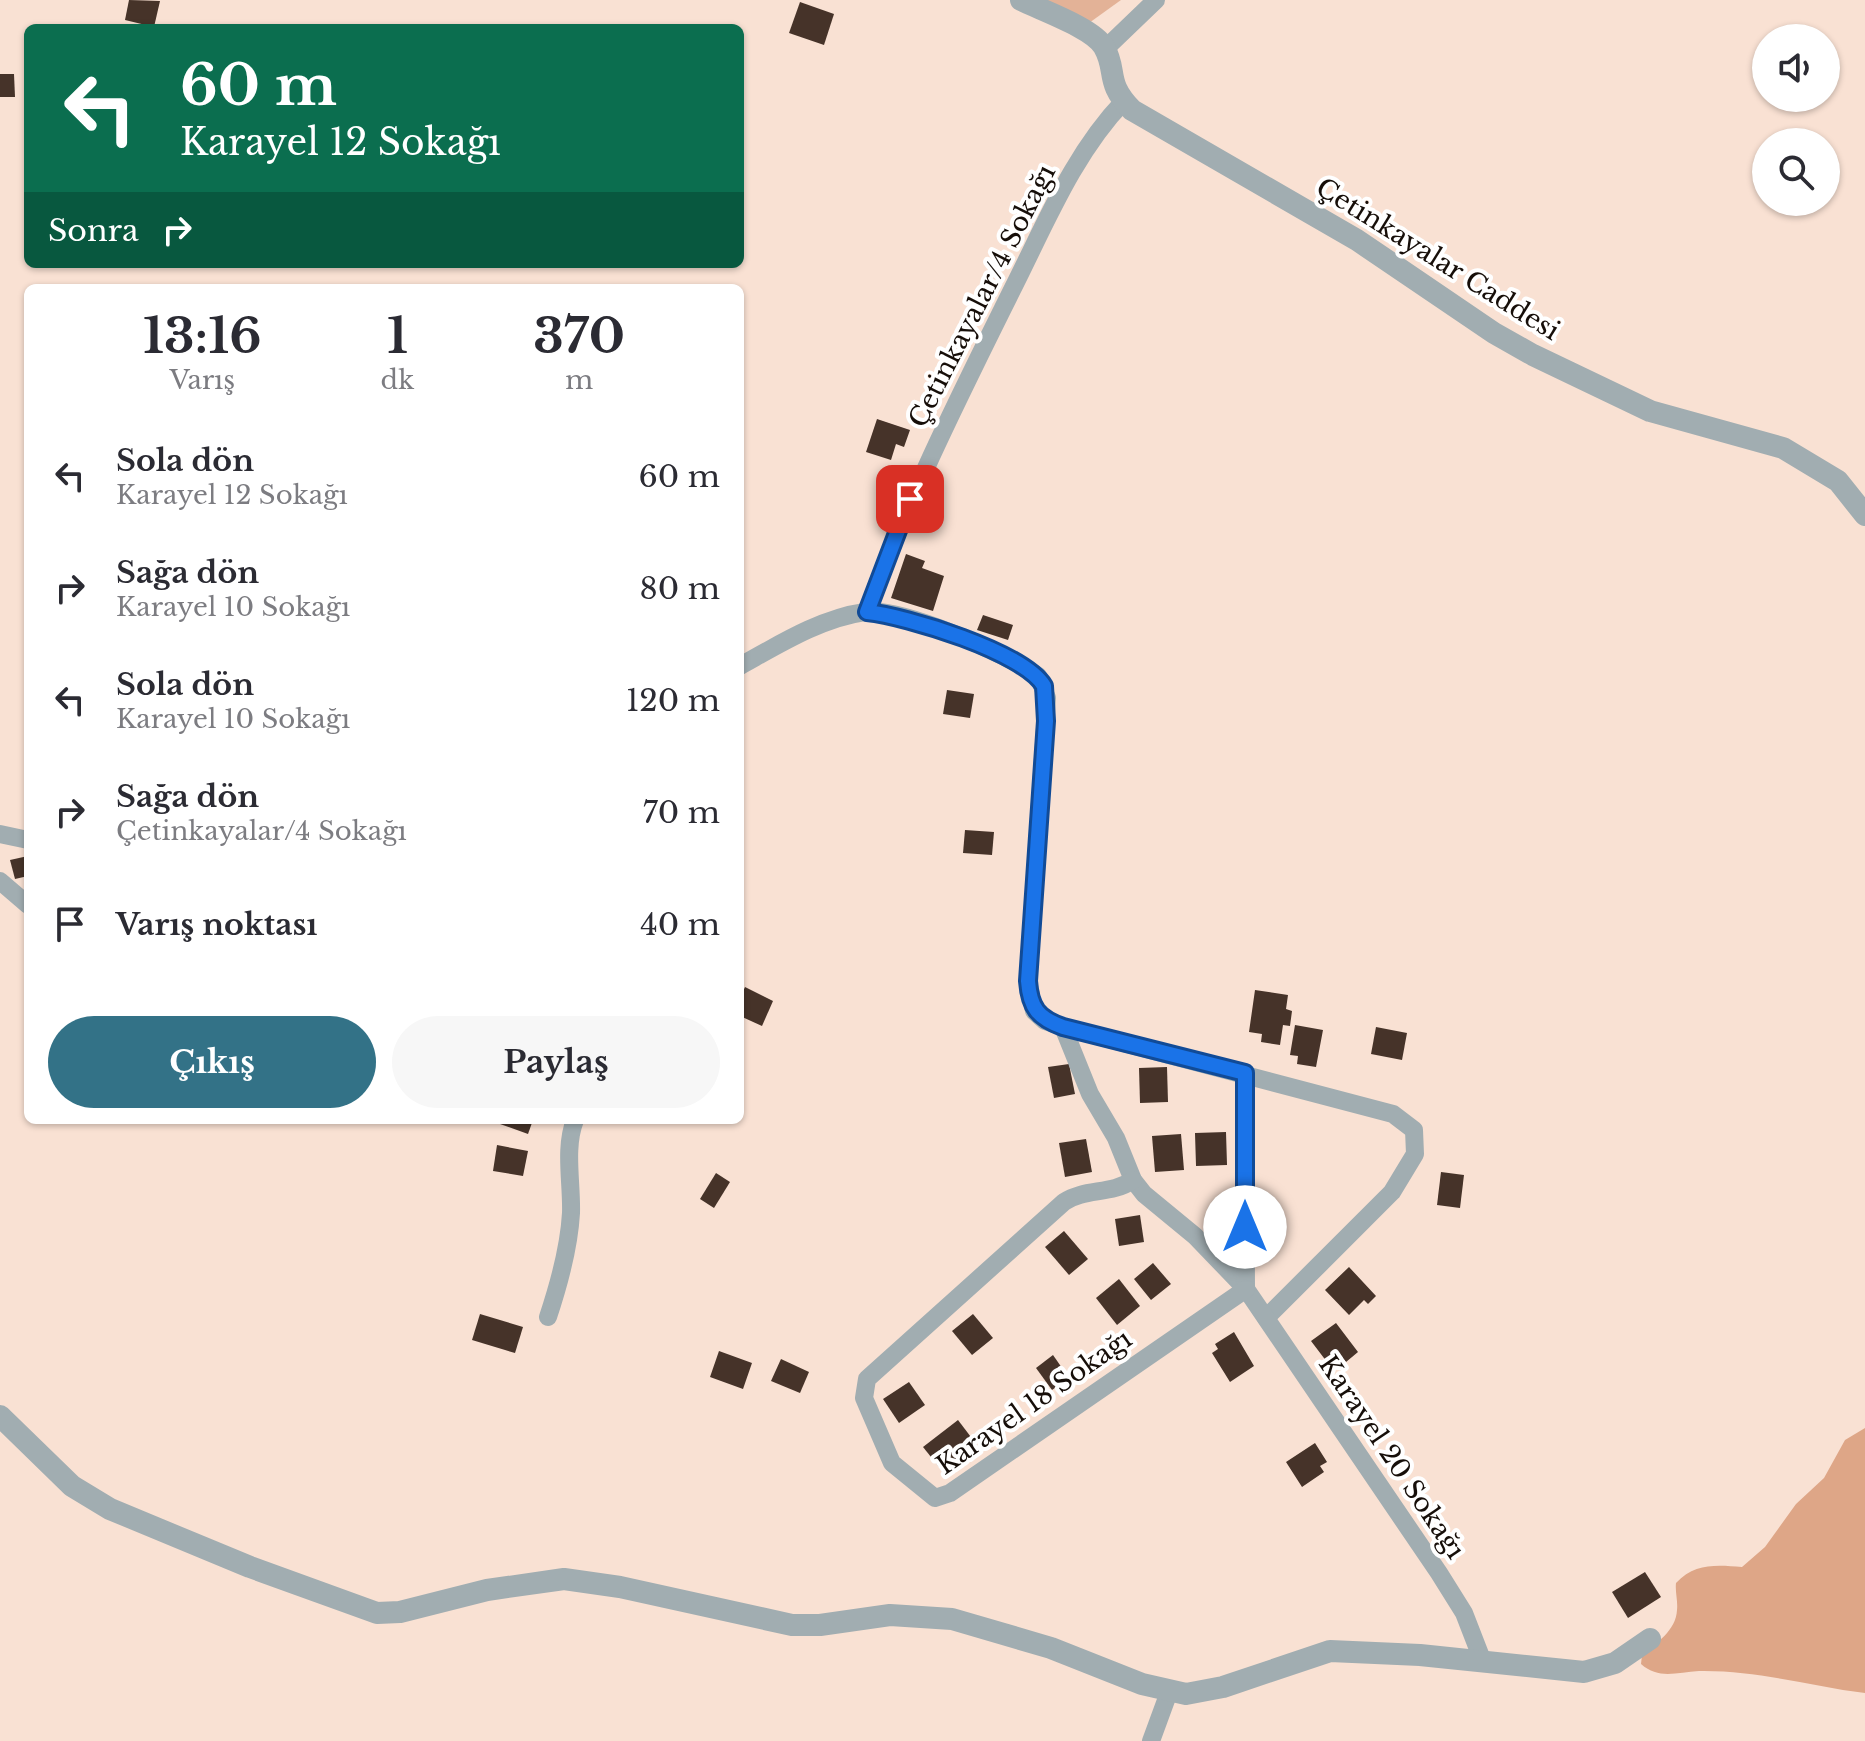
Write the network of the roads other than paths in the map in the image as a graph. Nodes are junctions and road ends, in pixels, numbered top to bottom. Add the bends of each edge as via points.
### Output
1 (1021, 0) edge
2 (1156, 0) edge
3 (1105, 49) junction
4 (1124, 101) junction
5 (1865, 515) edge
6 (867, 612) junction
7 (744, 664) edge
8 (0, 834) edge
9 (24, 839) edge
10 (0, 881) edge
11 (24, 902) edge
12 (1063, 1027) junction
13 (1245, 1073) junction
14 (574, 1124) edge
15 (1133, 1180) junction
16 (1246, 1289) junction
17 (548, 1317) dead end
18 (1266, 1318) junction
19 (0, 1416) edge
20 (1650, 1639) dead end
21 (1483, 1662) junction
22 (1169, 1692) junction
23 (1151, 1741) edge

1 - 3 street via 1096,37
2 - 3 street
3 - 4 street via 1111,81
4 - 5 street, Çetinkayalar Caddesi via 1357,240 1494,333 1650,411 1783,448 1838,481
4 - 6 street, Çetinkayalar/4 Sokağı via 1091,141 1052,209 910,499
6 - 7 street via 807,631
6 - 12 street via 897,615 957,636 1026,668 1044,686 1028,981 1034,1011
8 - 9 street
10 - 11 street
12 - 13 street
12 - 15 street
13 - 16 street
13 - 18 street via 1393,1114 1407,1122 1416,1139 1415,1154 1392,1192
14 - 17 street via 571,1219
15 - 16 street, Karayel 20 Sokağı
15 - 16 street, Karayel 18 Sokağı via 1115,1190 1064,1202 867,1379 864,1398 896,1470 935,1498 950,1493
16 - 18 street, Karayel 20 Sokağı
18 - 21 street, Karayel 20 Sokağı via 1439,1573 1464,1613
19 - 22 street via 72,1486 110,1509 377,1613 564,1579 792,1625 890,1615 952,1619 1051,1648
20 - 21 street via 1615,1663 1584,1672
21 - 22 street via 1330,1651 1213,1690
22 - 23 street

